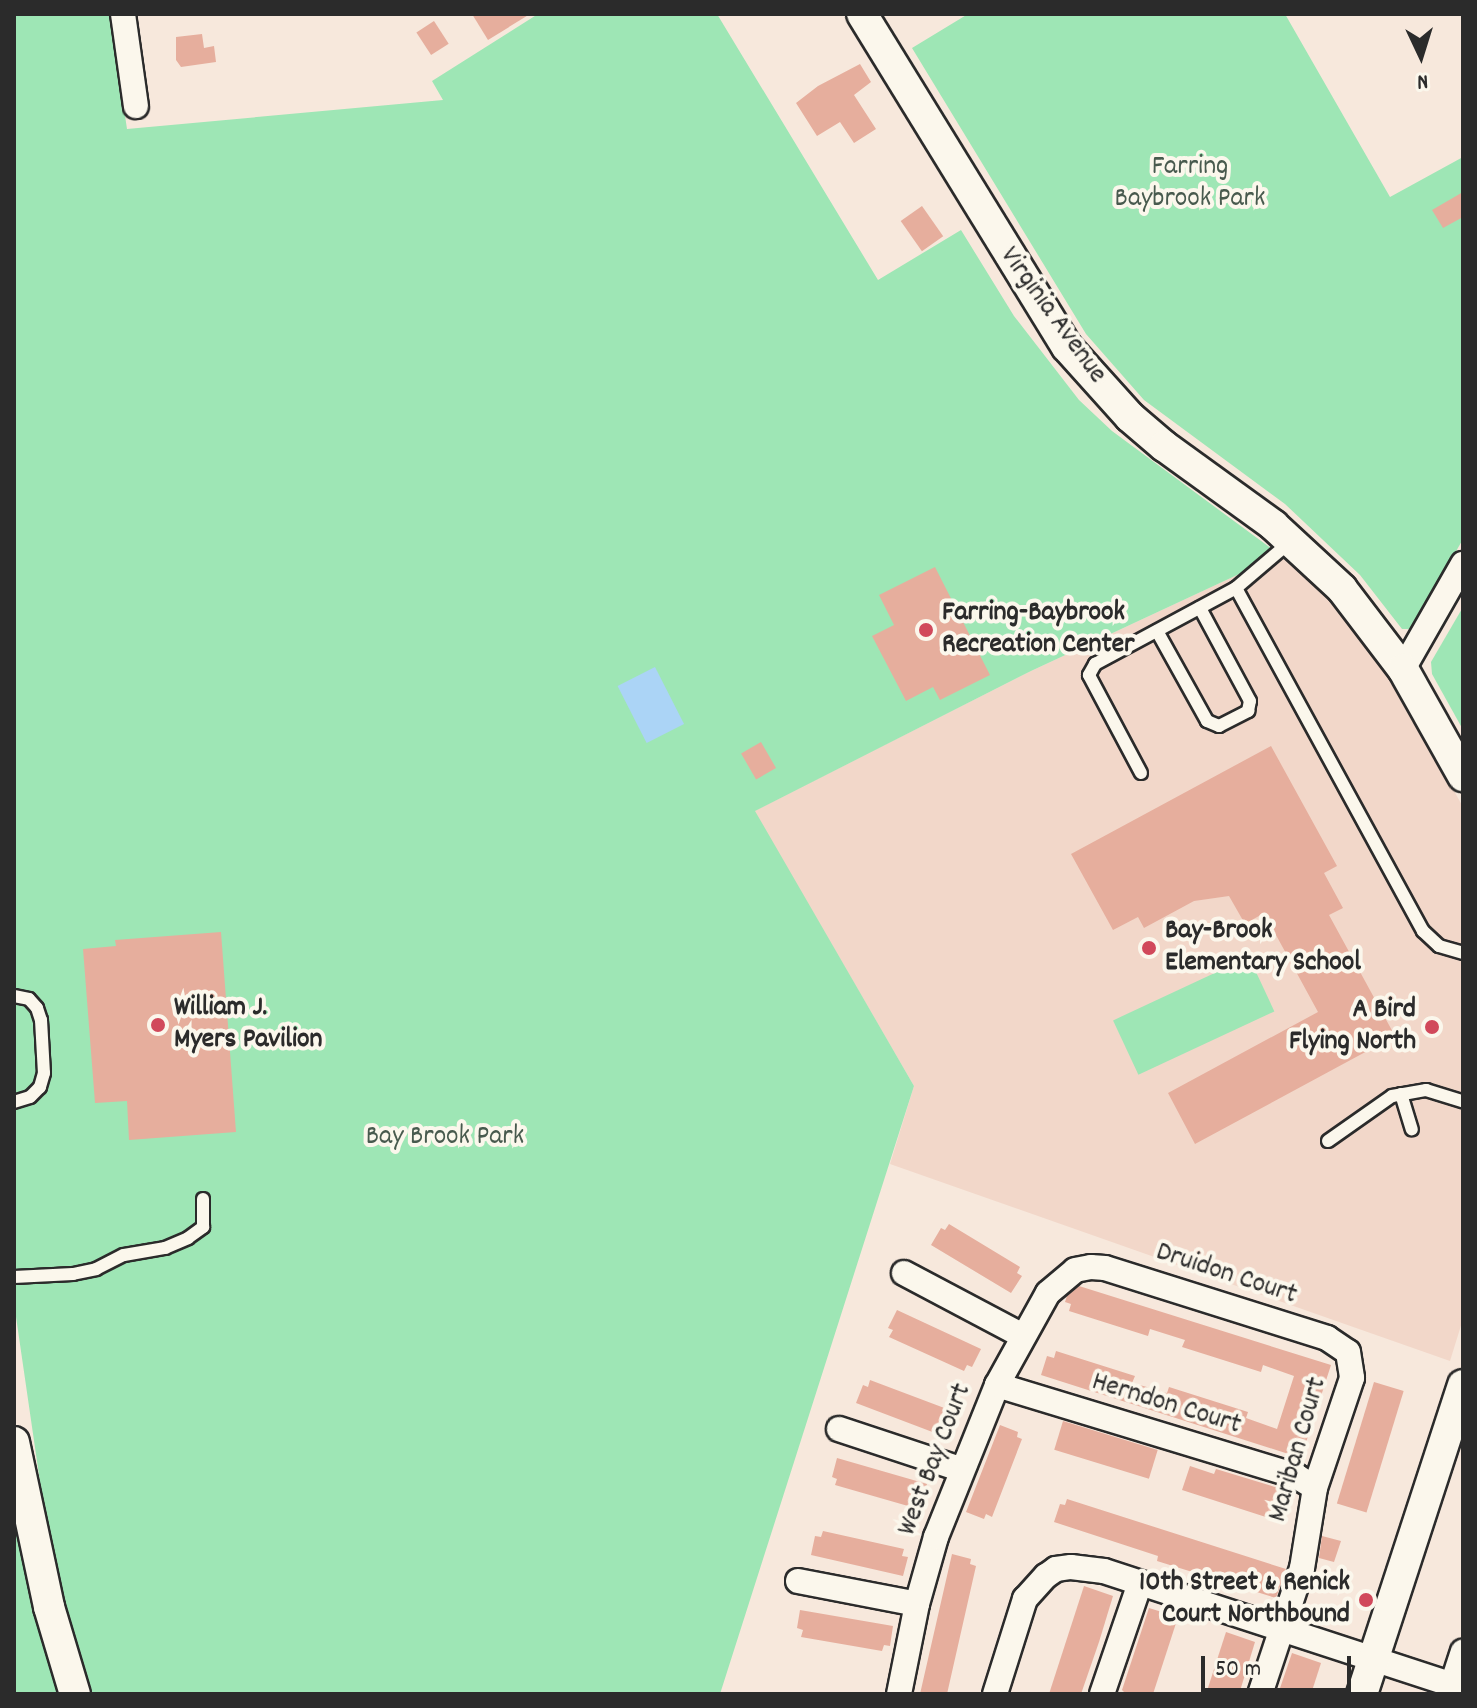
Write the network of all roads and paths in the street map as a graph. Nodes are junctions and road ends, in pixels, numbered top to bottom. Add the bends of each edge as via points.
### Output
1 (123, 14) edge
2 (862, 14) edge
3 (136, 106) dead end
4 (1291, 541) junction
5 (1463, 564) edge
6 (1236, 588) junction
7 (1200, 608) junction
8 (1157, 631) junction
9 (1403, 669) junction
10 (1141, 773) dead end
11 (1463, 776) edge
12 (1463, 953) edge
13 (14, 996) edge
14 (1401, 1094) junction
15 (1463, 1101) edge
16 (14, 1102) edge
17 (1412, 1129) dead end
18 (1328, 1141) dead end
19 (203, 1199) dead end
20 (1075, 1270) joint
21 (904, 1273) dead end
22 (14, 1277) edge
23 (1021, 1335) junction
24 (1351, 1360) joint
25 (997, 1385) junction
26 (1463, 1385) edge
27 (839, 1429) dead end
28 (14, 1442) edge
29 (960, 1469) junction
30 (1315, 1488) junction
31 (798, 1581) dead end
32 (1140, 1583) junction
33 (917, 1604) junction
34 (1282, 1629) junction
35 (1463, 1652) edge
36 (1373, 1659) junction
37 (1458, 1686) edge
38 (75, 1694) edge
39 (899, 1694) edge
40 (995, 1694) edge
41 (1102, 1694) edge
42 (1260, 1694) edge
43 (1362, 1694) edge

1 - 3 street
2 - 4 street, Virginia Avenue via 1067,347 1152,436
4 - 6 lane
4 - 9 street, Virginia Avenue via 1342,589
5 - 9 street
6 - 7 lane
6 - 12 lane via 1423,931 1439,946
7 - 8 lane
7 - 8 lane via 1250,701 1248,711 1219,726 1207,721
8 - 10 lane via 1095,664 1089,675
9 - 11 street, Virginia Avenue
13 - 16 lane via 29,999 37,1008 44,1073 30,1097
14 - 15 lane via 1426,1090
14 - 17 lane
14 - 18 lane
19 - 22 lane via 203,1227 165,1248 124,1255 73,1274
20 - 23 street, West Bay Court via 1048,1293
20 - 24 street, Druidon Court via 1105,1268 1327,1338
21 - 23 street
23 - 25 street, West Bay Court
24 - 30 street, Mariban Court via 1352,1378
25 - 29 street, West Bay Court
25 - 30 street, Herndon Court via 1296,1476
26 - 36 street
27 - 29 street
28 - 38 street via 49,1607
29 - 33 street, West Bay Court
30 - 34 street, Mariban Court via 1302,1568
31 - 33 street
32 - 34 street
32 - 40 street via 1095,1569 1056,1569 1036,1584 1025,1599
32 - 41 street
33 - 39 street, West Bay Court
34 - 36 street
34 - 42 street, Mariban Court
35 - 37 street
36 - 37 street
36 - 43 street

